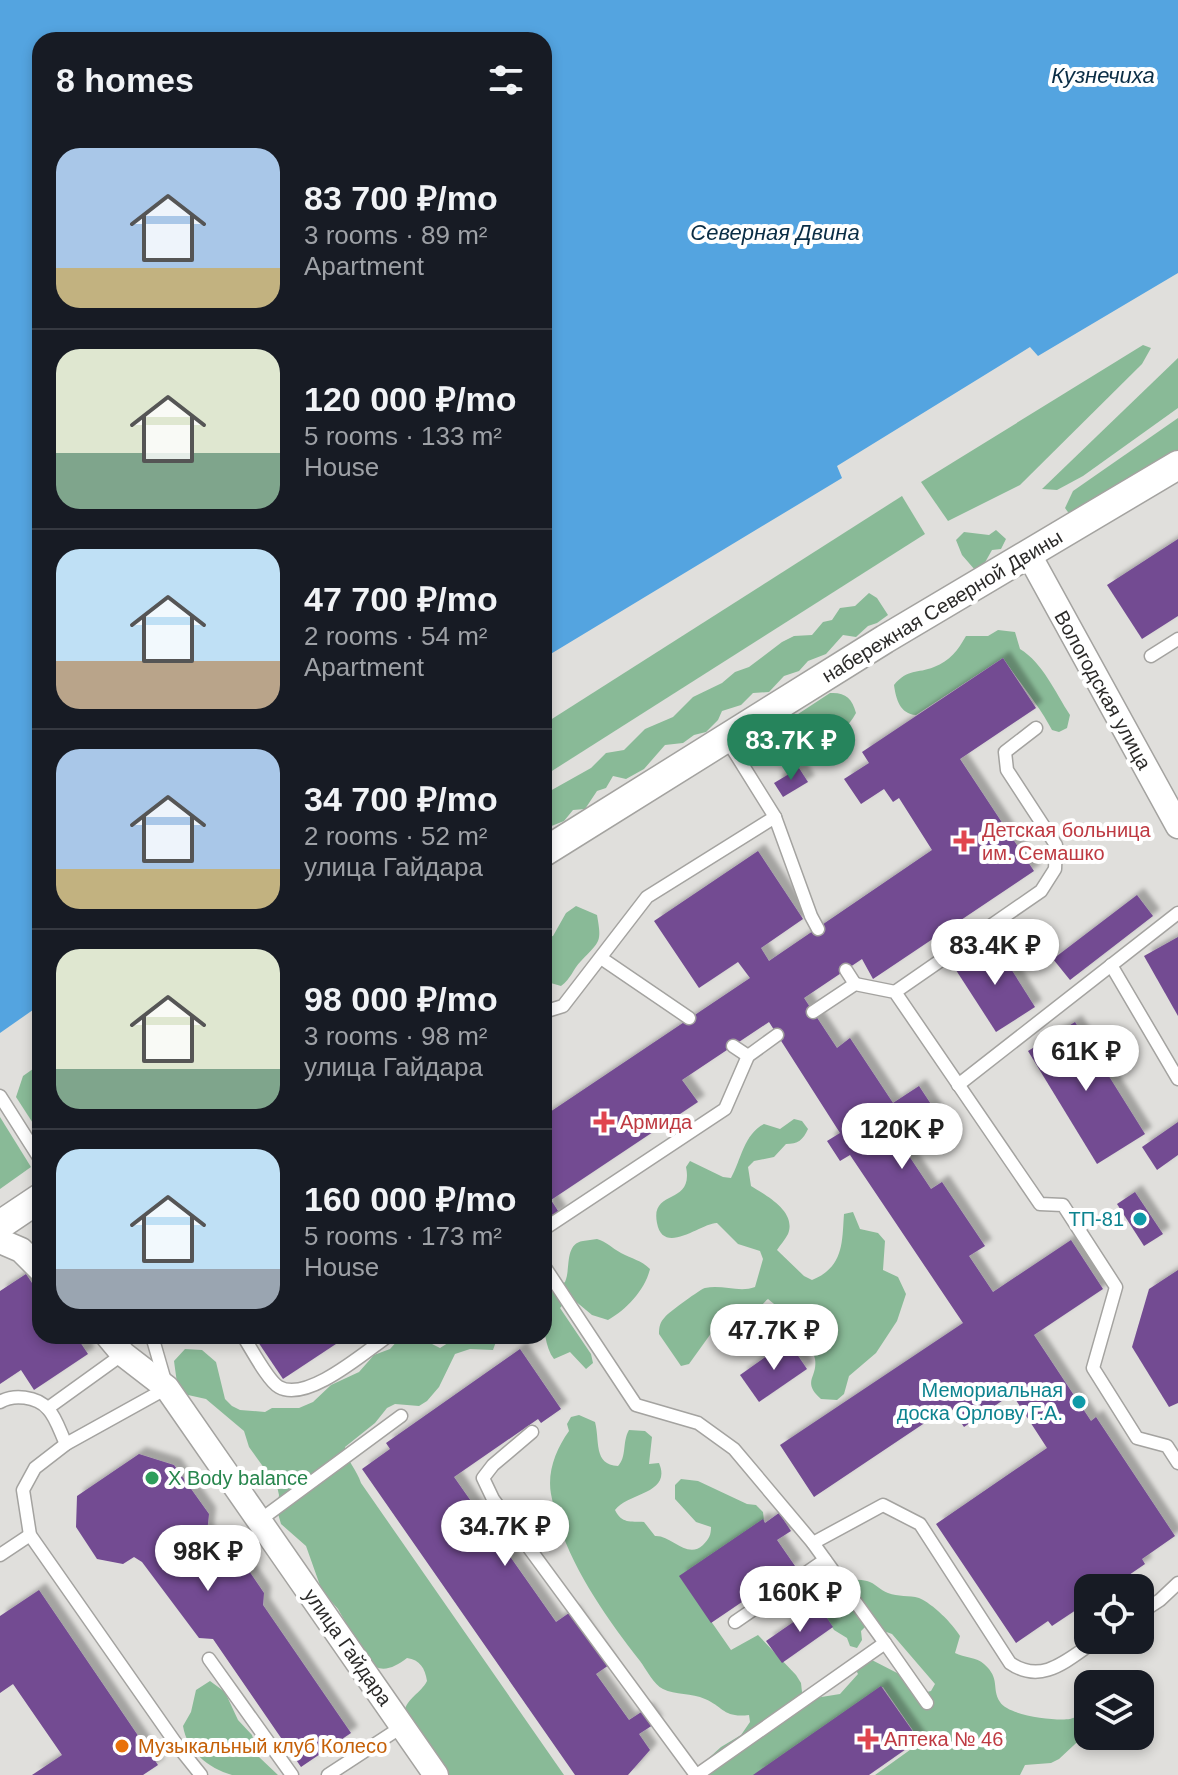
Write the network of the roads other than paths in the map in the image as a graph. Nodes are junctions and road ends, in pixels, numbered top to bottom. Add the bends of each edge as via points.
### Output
1 (1178, 465) edge
2 (1028, 553) junction
3 (1178, 639) edge
4 (1151, 656) dead end
5 (1036, 728) dead end
6 (727, 740) junction
7 (775, 817) junction
8 (1178, 826) edge
9 (552, 847) edge
10 (1178, 913) edge
11 (818, 929) dead end
12 (601, 958) junction
13 (1111, 965) junction
14 (846, 970) dead end
15 (855, 984) junction
16 (895, 992) junction
17 (552, 1009) edge
18 (813, 1012) dead end
19 (689, 1018) dead end
20 (777, 1035) dead end
21 (733, 1046) dead end
22 (748, 1056) junction
23 (1178, 1079) edge
24 (958, 1085) junction
25 (0, 1096) edge
26 (32, 1146) edge
27 (552, 1224) edge
28 (0, 1241) edge
29 (32, 1261) edge
30 (552, 1278) edge
31 (157, 1344) edge
32 (248, 1344) edge
33 (376, 1344) edge
34 (115, 1345) edge
35 (167, 1388) junction
36 (0, 1402) edge
37 (48, 1408) junction
38 (401, 1416) dead end
39 (532, 1432) dead end
40 (66, 1444) junction
41 (1178, 1463) edge
42 (260, 1520) junction
43 (30, 1535) junction
44 (813, 1543) junction
45 (0, 1555) edge
46 (825, 1560) junction
47 (1178, 1583) edge
48 (1154, 1604) edge
49 (735, 1622) dead end
50 (885, 1643) junction
51 (1076, 1654) edge
52 (209, 1659) dead end
53 (927, 1703) dead end
54 (403, 1726) junction
55 (201, 1775) edge
56 (292, 1775) edge
57 (328, 1775) edge
58 (436, 1775) edge
59 (696, 1775) edge

1 - 2 street, набережная Северной Двины
2 - 6 street, набережная Северной Двины
2 - 8 street, Вологодская улица
3 - 4 lane
5 - 16 lane via 1005,752 1007,770 1056,845 1055,869 1041,891
6 - 7 lane
6 - 9 street, набережная Северной Двины
7 - 11 lane
7 - 12 lane via 647,897
10 - 13 lane
12 - 17 lane via 563,1006
12 - 19 lane
13 - 23 lane
13 - 24 lane
14 - 15 lane
15 - 16 lane
15 - 18 lane
16 - 24 lane
20 - 22 lane
21 - 22 lane
22 - 27 lane via 725,1109
24 - 41 lane via 1040,1204 1063,1205 1116,1287 1093,1368 1137,1438 1167,1446
25 - 26 lane
28 - 29 street
30 - 44 lane via 636,1405 698,1423 734,1449
31 - 35 lane
32 - 33 lane via 277,1387 293,1392 318,1384
34 - 35 street, улица Гайдара
34 - 37 lane
35 - 40 lane
35 - 42 street, улица Гайдара
36 - 37 lane via 9,1397 32,1399
37 - 40 lane
38 - 42 lane
39 - 59 lane via 483,1478 493,1499
40 - 43 lane via 35,1468 23,1490
42 - 54 street, улица Гайдара
43 - 45 lane
43 - 55 lane
44 - 46 lane
44 - 51 lane via 883,1505 920,1524 1010,1663 1023,1672 1048,1672
46 - 49 lane
46 - 50 lane
47 - 48 lane
50 - 53 lane
50 - 59 lane
52 - 56 lane
54 - 57 lane
54 - 58 street, улица Гайдара

